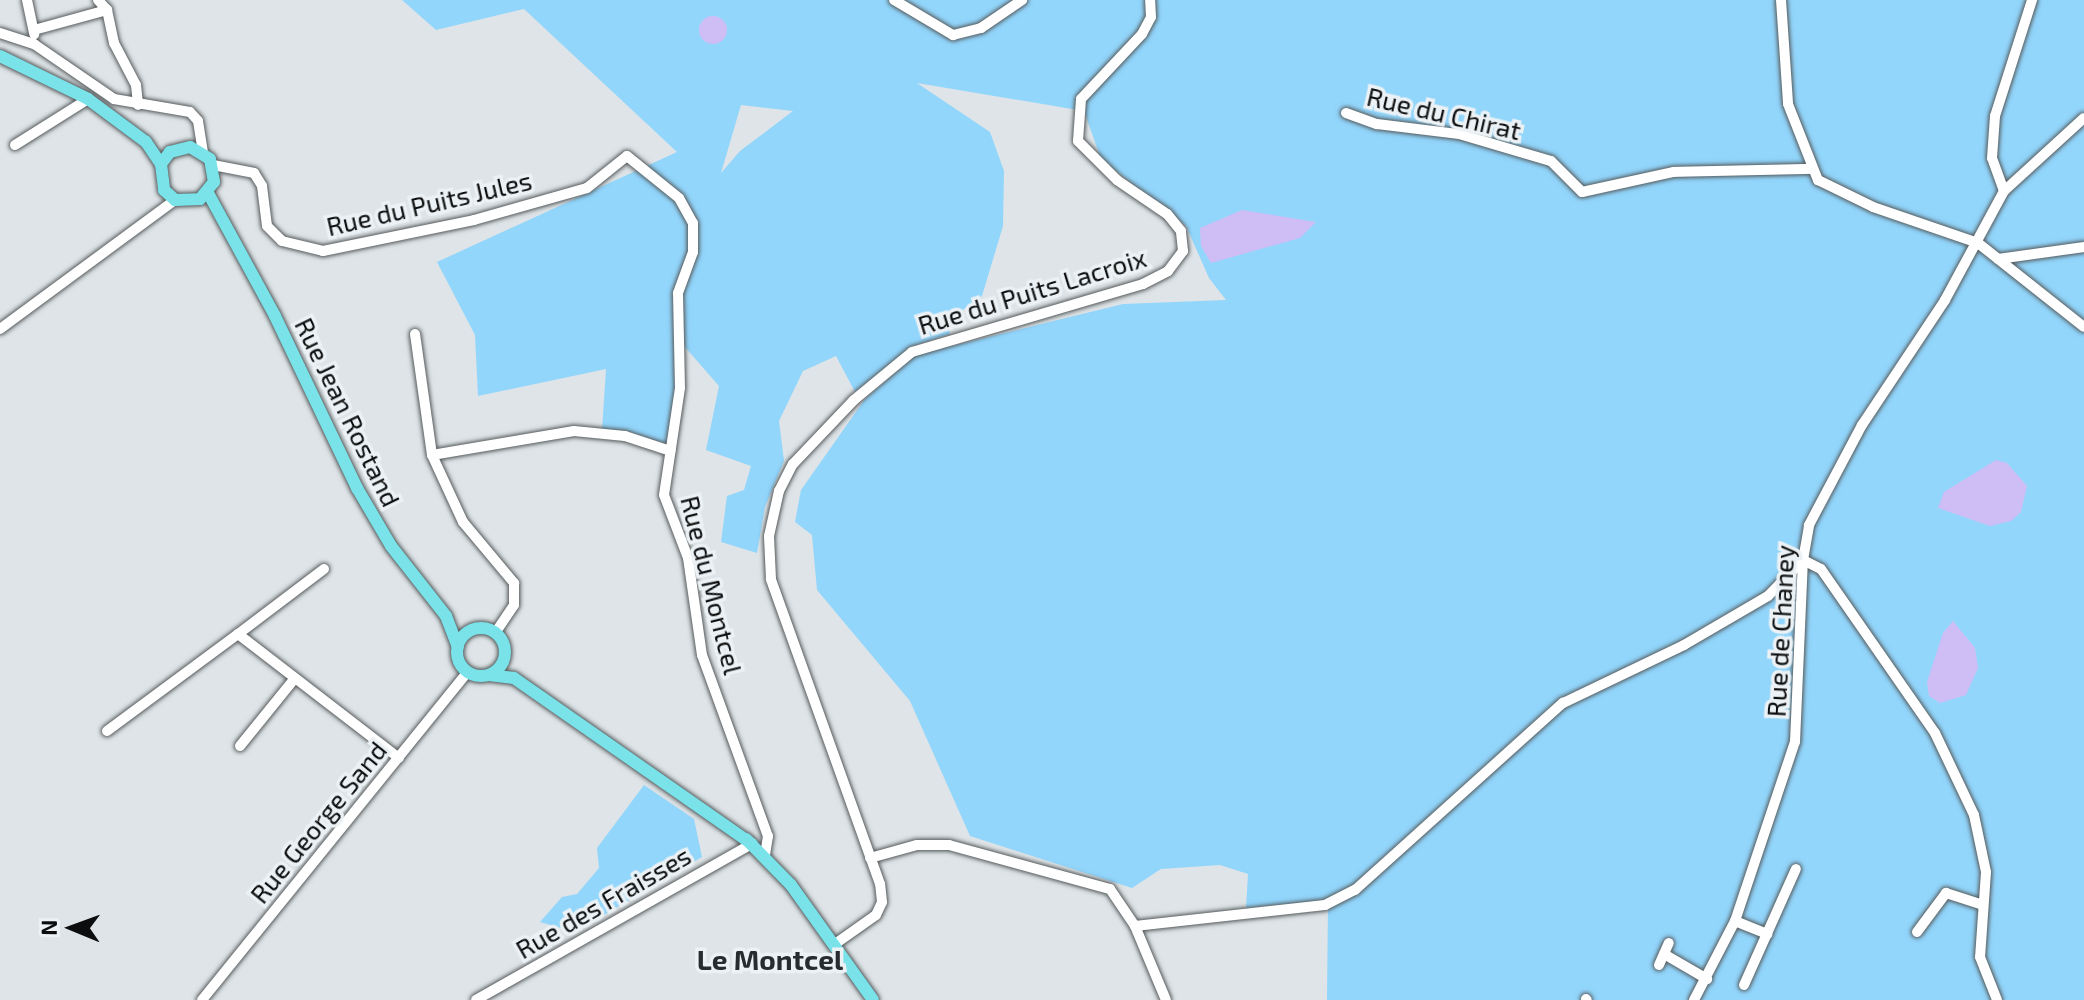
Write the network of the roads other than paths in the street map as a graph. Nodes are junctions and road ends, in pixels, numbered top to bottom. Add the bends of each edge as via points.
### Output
1 (27, 0) edge
2 (98, 0) edge
3 (894, 0) edge
4 (1022, 0) edge
5 (1150, 0) edge
6 (1781, 0) edge
7 (2032, 0) edge
8 (107, 10) junction
9 (34, 30) junction
10 (0, 33) edge
11 (34, 44) junction
12 (0, 56) edge
13 (88, 99) junction
14 (138, 105) junction
15 (1346, 113) dead end
16 (2084, 118) edge
17 (199, 133) junction
18 (146, 142) junction
19 (15, 145) dead end
20 (190, 147) junction
21 (170, 152) junction
22 (203, 152) junction
23 (627, 156) joint
24 (161, 164) junction
25 (213, 165) junction
26 (231, 168) junction
27 (1811, 169) junction
28 (211, 187) junction
29 (164, 190) junction
30 (2004, 191) junction
31 (175, 200) junction
32 (195, 201) junction
33 (153, 211) junction
34 (221, 221) junction
35 (1978, 243) junction
36 (2084, 247) edge
37 (1998, 259) junction
38 (2084, 327) edge
39 (0, 329) edge
40 (415, 334) dead end
41 (671, 451) junction
42 (432, 455) junction
43 (1803, 560) junction
44 (324, 569) dead end
45 (446, 616) junction
46 (475, 629) junction
47 (495, 633) junction
48 (238, 634) junction
49 (458, 647) junction
50 (504, 658) junction
51 (468, 672) junction
52 (489, 675) junction
53 (295, 678) junction
54 (514, 678) junction
55 (107, 731) dead end
56 (240, 746) dead end
57 (399, 758) junction
58 (752, 844) junction
59 (765, 856) junction
60 (870, 858) junction
61 (1796, 869) dead end
62 (1983, 905) junction
63 (1735, 921) junction
64 (1135, 926) junction
65 (1917, 932) dead end
66 (1768, 934) junction
67 (835, 944) junction
68 (1659, 965) dead end
69 (1707, 979) junction
70 (1744, 985) dead end
71 (202, 1000) edge
72 (476, 1000) edge
73 (873, 1000) edge
74 (1166, 1000) edge
75 (1694, 1000) edge
76 (1997, 1000) edge

1 - 9 street
2 - 8 street
3 - 4 street via 953,35 981,28
5 - 60 street, Rue du Puits Lacroix via 1151,17 1142,34 1081,99 1078,141 1181,231 1183,251 1168,271 1143,284 912,352 854,400 793,464 779,491 769,536 771,579
6 - 27 street via 1788,104
7 - 30 street via 1995,116 1992,158
8 - 9 street
8 - 14 street via 114,43 136,85
9 - 11 street
10 - 11 street
11 - 14 street via 114,99
12 - 13 main road
13 - 18 main road
13 - 19 street
14 - 17 street via 190,112
15 - 27 street, Rue du Chirat via 1377,124 1459,134 1551,161 1582,192 1674,172
16 - 30 street
17 - 20 street
17 - 22 street
18 - 21 main road
18 - 24 main road
20 - 21 main road
20 - 22 main road
21 - 24 main road
22 - 25 main road
23 - 26 street, Rue du Puits Jules via 587,188 474,220 323,251 282,241 267,226 262,186 254,173
23 - 41 street, Rue du Montcel via 679,198 693,223 693,252 678,293 680,388
24 - 29 main road
25 - 26 street
25 - 28 main road
26 - 28 street
27 - 35 street via 1827,186 1873,207
28 - 32 main road
28 - 34 main road, Rue Jean Rostand
29 - 31 main road
29 - 33 street
30 - 35 street, Rue de Chaney
31 - 32 main road
31 - 33 street
32 - 34 main road
33 - 39 street
34 - 45 main road, Rue Jean Rostand via 275,316 357,488 391,546
35 - 37 street
35 - 43 street, Rue de Chaney via 1850,446 1809,525
36 - 37 street
37 - 38 street
40 - 42 street
41 - 42 street via 625,436 574,431
41 - 59 street, Rue du Montcel via 664,495 688,558 702,655 768,836
42 - 47 street via 463,522 514,583 514,605
43 - 62 street via 1821,569 1935,733 1974,815 1986,872
43 - 63 street, Rue de Chaney via 1797,731
43 - 64 street via 1768,596 1684,645 1563,703 1355,890 1325,905
44 - 48 street
45 - 46 main road
45 - 49 main road
46 - 47 main road
46 - 49 main road
47 - 50 main road via 504,644
48 - 53 street
48 - 55 street
49 - 51 main road via 459,661
50 - 52 main road
50 - 54 main road
51 - 52 main road
51 - 57 street, Rue George Sand
52 - 54 main road
53 - 56 street
53 - 57 street
54 - 58 main road
57 - 71 street, Rue George Sand
58 - 59 main road
58 - 72 street, Rue des Fraisses
59 - 67 main road
60 - 64 street via 917,845 949,845 1110,889
60 - 67 street, Rue du Puits Lacroix via 882,902 865,926
61 - 66 street
62 - 65 street via 1946,893
62 - 76 street via 1980,957
63 - 66 street
63 - 69 street, Rue de Chaney
64 - 74 street
66 - 70 street
67 - 73 main road
68 - 69 street via 1667,948
69 - 75 street, Rue de Chaney

